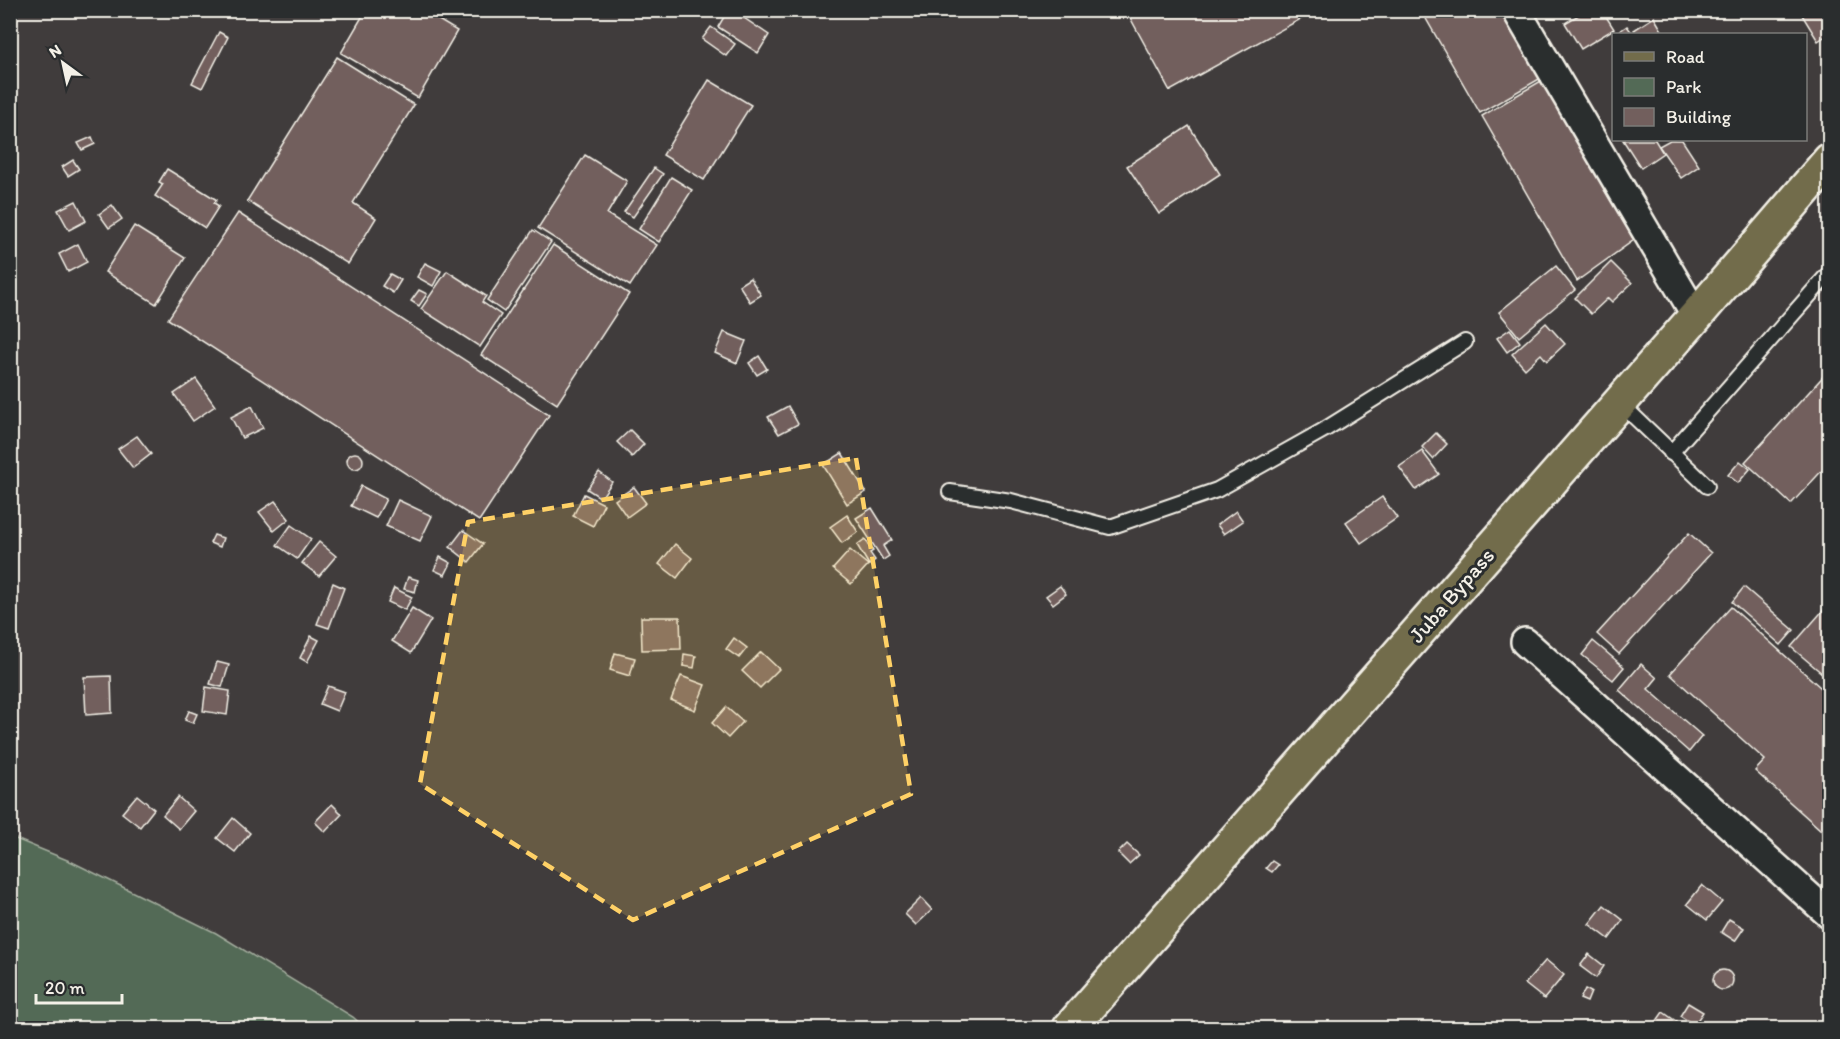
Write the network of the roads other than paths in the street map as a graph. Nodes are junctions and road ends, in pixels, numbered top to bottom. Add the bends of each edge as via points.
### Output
1 (1516, 10) edge
2 (1830, 159) edge
3 (1830, 272) edge
4 (1696, 316) junction
5 (1465, 342) dead end
6 (1620, 403) junction
7 (1671, 453) junction
8 (1707, 486) dead end
9 (950, 492) dead end
10 (1525, 642) dead end
11 (1830, 915) edge
12 (1070, 1029) edge

1 - 4 street
2 - 4 main road, Juba Bypass
3 - 7 lane
4 - 6 main road, Juba Bypass
5 - 9 lane via 1324,430 1217,490 1110,527 1011,501
6 - 7 lane
6 - 12 main road, Juba Bypass
7 - 8 lane
10 - 11 street

